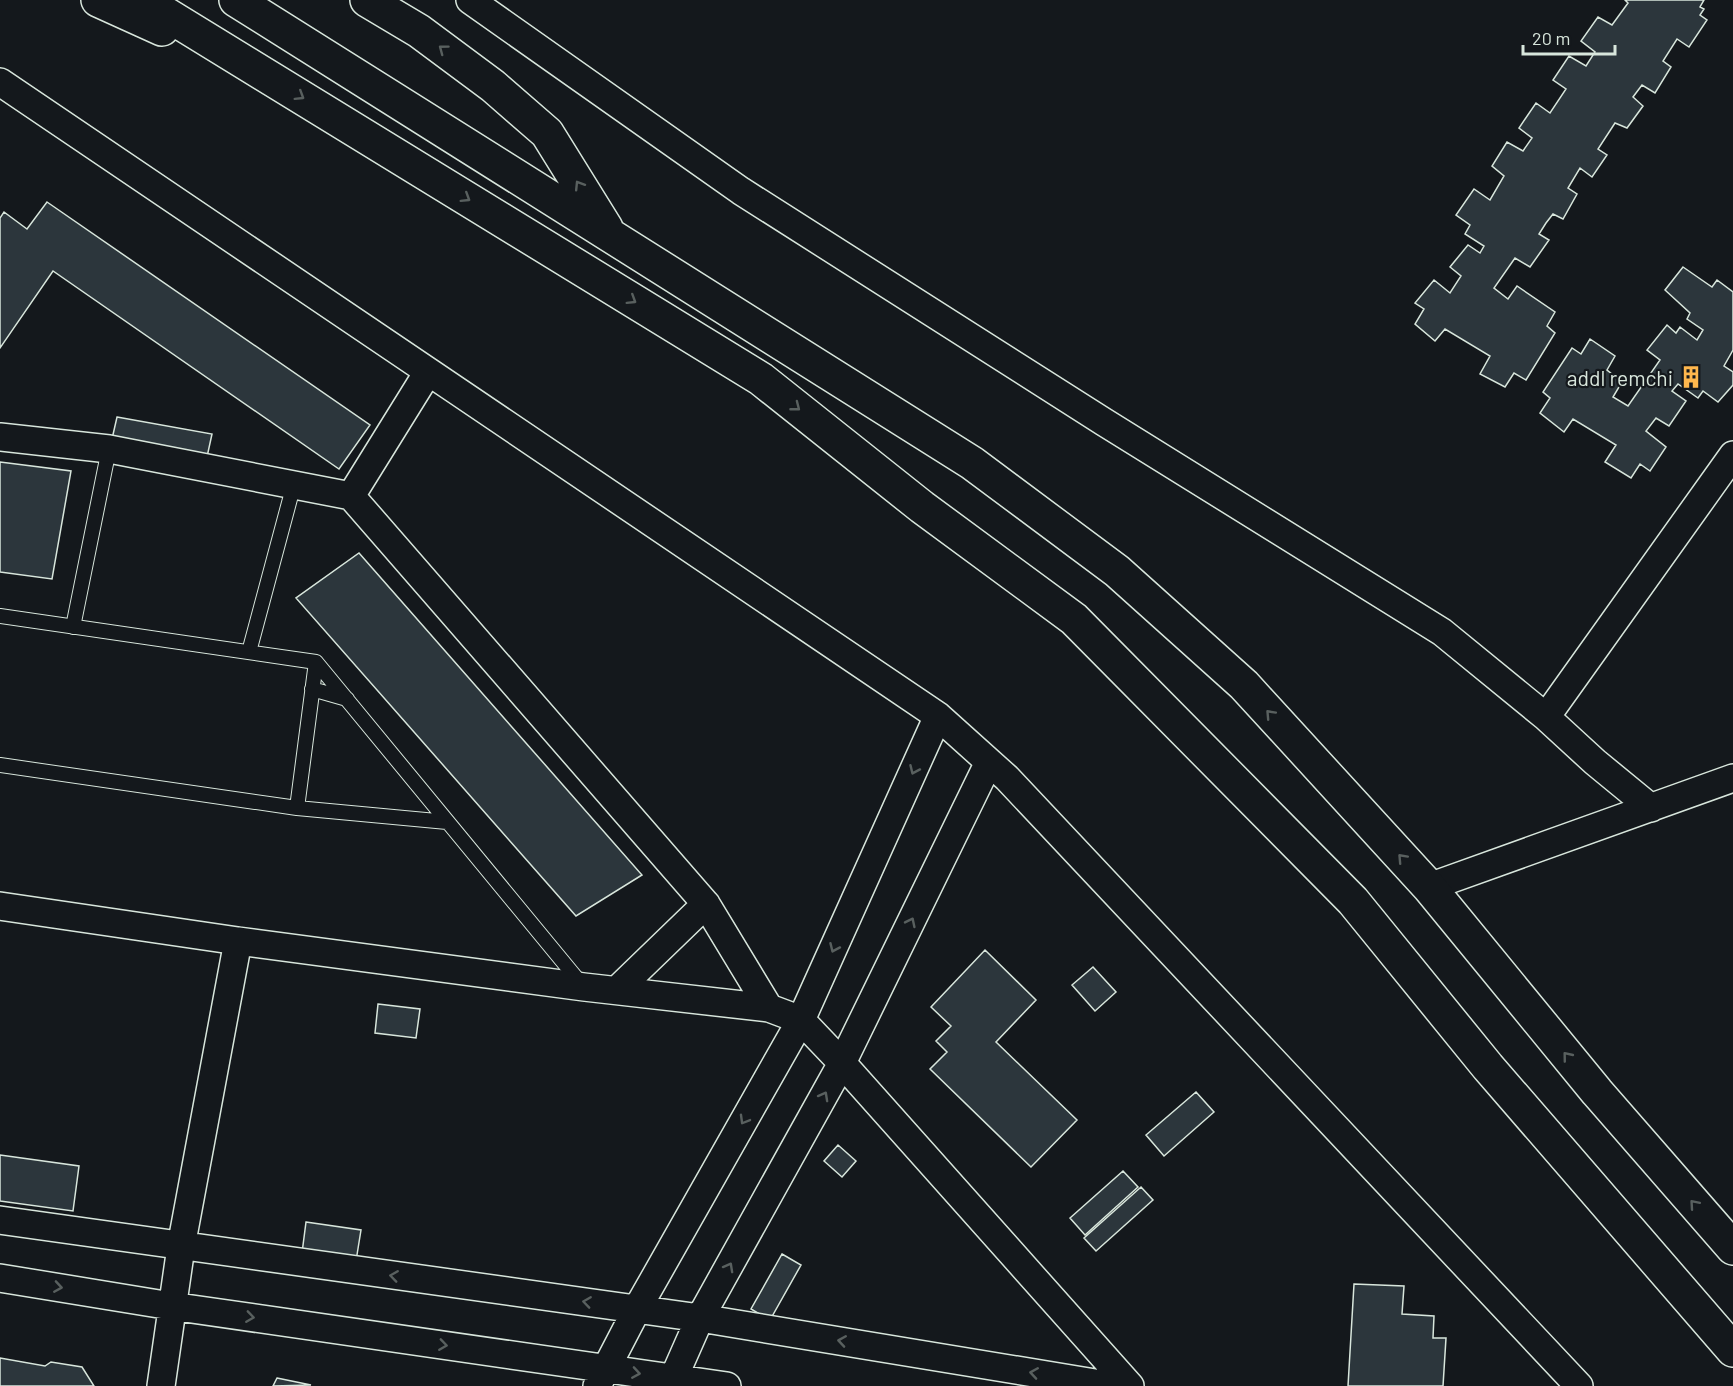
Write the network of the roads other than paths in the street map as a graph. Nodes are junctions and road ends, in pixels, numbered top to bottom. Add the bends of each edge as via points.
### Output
1 (98, 0) edge
2 (143, 0) edge
3 (236, 0) edge
4 (367, 0) edge
5 (470, 0) edge
6 (265, 74) junction
7 (0, 82) edge
8 (610, 235) junction
9 (428, 372) junction
10 (0, 437) edge
11 (109, 449) junction
12 (1733, 455) edge
13 (294, 484) junction
14 (351, 496) junction
15 (0, 616) edge
16 (73, 627) junction
17 (249, 652) junction
18 (316, 662) junction
19 (312, 688) junction
20 (347, 699) junction
21 (938, 716) junction
22 (1546, 717) junction
23 (989, 762) junction
24 (0, 765) edge
25 (1733, 778) edge
26 (297, 808) junction
27 (1651, 808) junction
28 (447, 822) junction
29 (1429, 887) junction
30 (706, 904) junction
31 (0, 906) edge
32 (238, 941) junction
33 (584, 987) junction
34 (617, 990) junction
35 (770, 1008) junction
36 (801, 1020) junction
37 (842, 1063) junction
38 (0, 1220) edge
39 (181, 1247) junction
40 (1733, 1248) edge
41 (0, 1278) edge
42 (171, 1306) junction
43 (637, 1309) junction
44 (700, 1318) junction
45 (1733, 1350) edge
46 (601, 1377) edge
47 (671, 1383) edge
48 (161, 1386) edge
49 (727, 1386) edge
50 (1113, 1386) edge
51 (1130, 1386) edge
52 (1579, 1386) edge

1 - 6 highway
2 - 6 highway
3 - 8 highway
8 -> 4 highway via 547,134 493,86 419,31
5 - 22 street via 741,191 1442,632
6 -> 45 highway via 761,379 922,507 1074,619 1353,902 1488,1067
7 - 9 street
29 -> 8 highway via 1244,685 1117,571 972,463
9 - 14 street
9 - 21 street
10 - 11 street
11 - 13 street
11 - 16 lane
12 - 22 street
13 - 14 street
13 - 17 lane
14 - 30 street
15 - 16 lane
16 - 17 lane
17 - 18 lane
18 - 19 lane
18 - 20 lane
19 - 20 lane
19 - 26 lane
20 - 28 lane
21 - 23 street
21 -> 36 street
22 - 27 street
37 -> 23 street
23 - 52 street
24 - 26 lane
25 - 27 street
26 - 28 lane
27 - 29 street
28 - 33 lane
40 -> 29 highway via 1597,1092
30 - 34 street
30 - 35 street
31 - 32 street
32 - 33 street
32 - 39 street
33 - 34 street
34 - 35 street
35 - 36 street
36 - 37 street
36 -> 43 street
44 -> 37 street
37 - 51 street
38 - 39 street
39 - 42 street
43 -> 39 street
41 -> 42 street
42 -> 46 street
42 - 48 street
43 - 44 street
43 - 46 street
44 - 47 street
50 -> 44 street
46 -> 47 street
47 - 49 street

